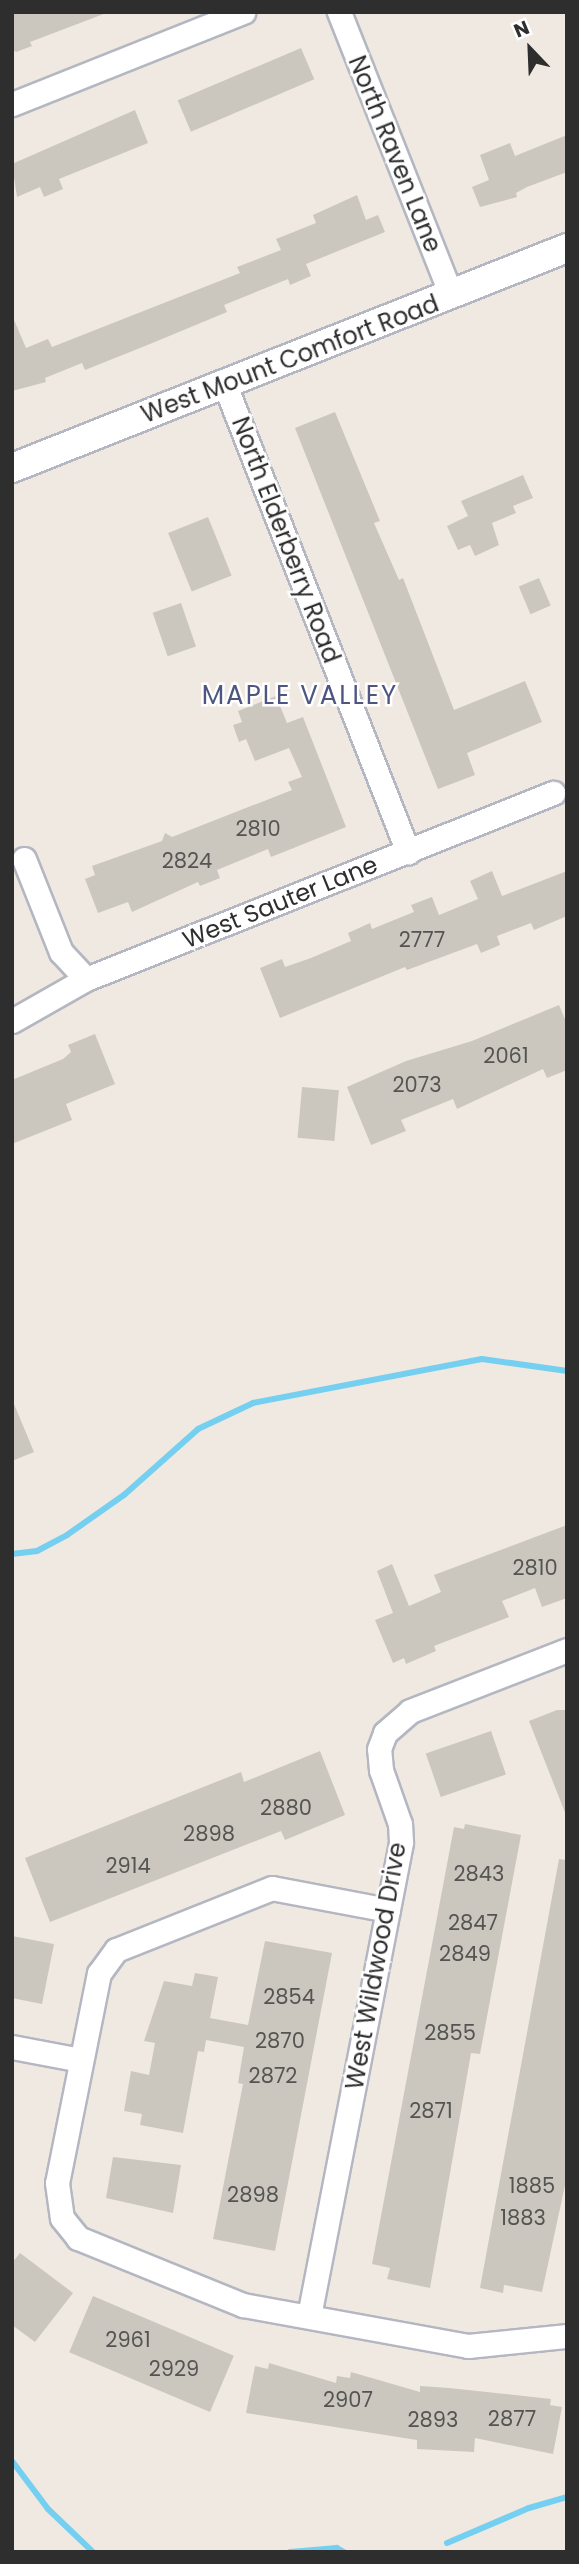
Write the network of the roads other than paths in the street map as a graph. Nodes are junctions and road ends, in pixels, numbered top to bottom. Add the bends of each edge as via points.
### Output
1 (243, 12) edge
2 (339, 12) edge
3 (12, 104) edge
4 (567, 248) edge
5 (452, 295) junction
6 (225, 384) junction
7 (12, 468) edge
8 (553, 793) dead end
9 (408, 852) junction
10 (24, 859) dead end
11 (86, 979) junction
12 (12, 1021) edge
13 (567, 1650) edge
14 (388, 1910) junction
15 (12, 2047) edge
16 (82, 2060) junction
17 (309, 2316) junction
18 (567, 2336) edge

1 - 3 street
2 - 5 street, North Raven Lane
4 - 5 street, West Mount Comfort Road
5 - 6 street, West Mount Comfort Road
6 - 7 street, West Mount Comfort Road
6 - 9 street, North Elderberry Road
8 - 9 street, West Sauter Lane
9 - 11 street, West Sauter Lane
10 - 11 street via 61,952
11 - 12 street, West Sauter Lane
13 - 14 street, West Wildwood Drive via 410,1711 385,1733 379,1749 381,1770 400,1824 401,1842
14 - 16 street via 272,1888 128,1943 106,1960 99,1973
14 - 17 street, West Wildwood Drive
15 - 16 street
16 - 17 street via 57,2183 62,2218 78,2238 243,2305
17 - 18 street via 468,2346

